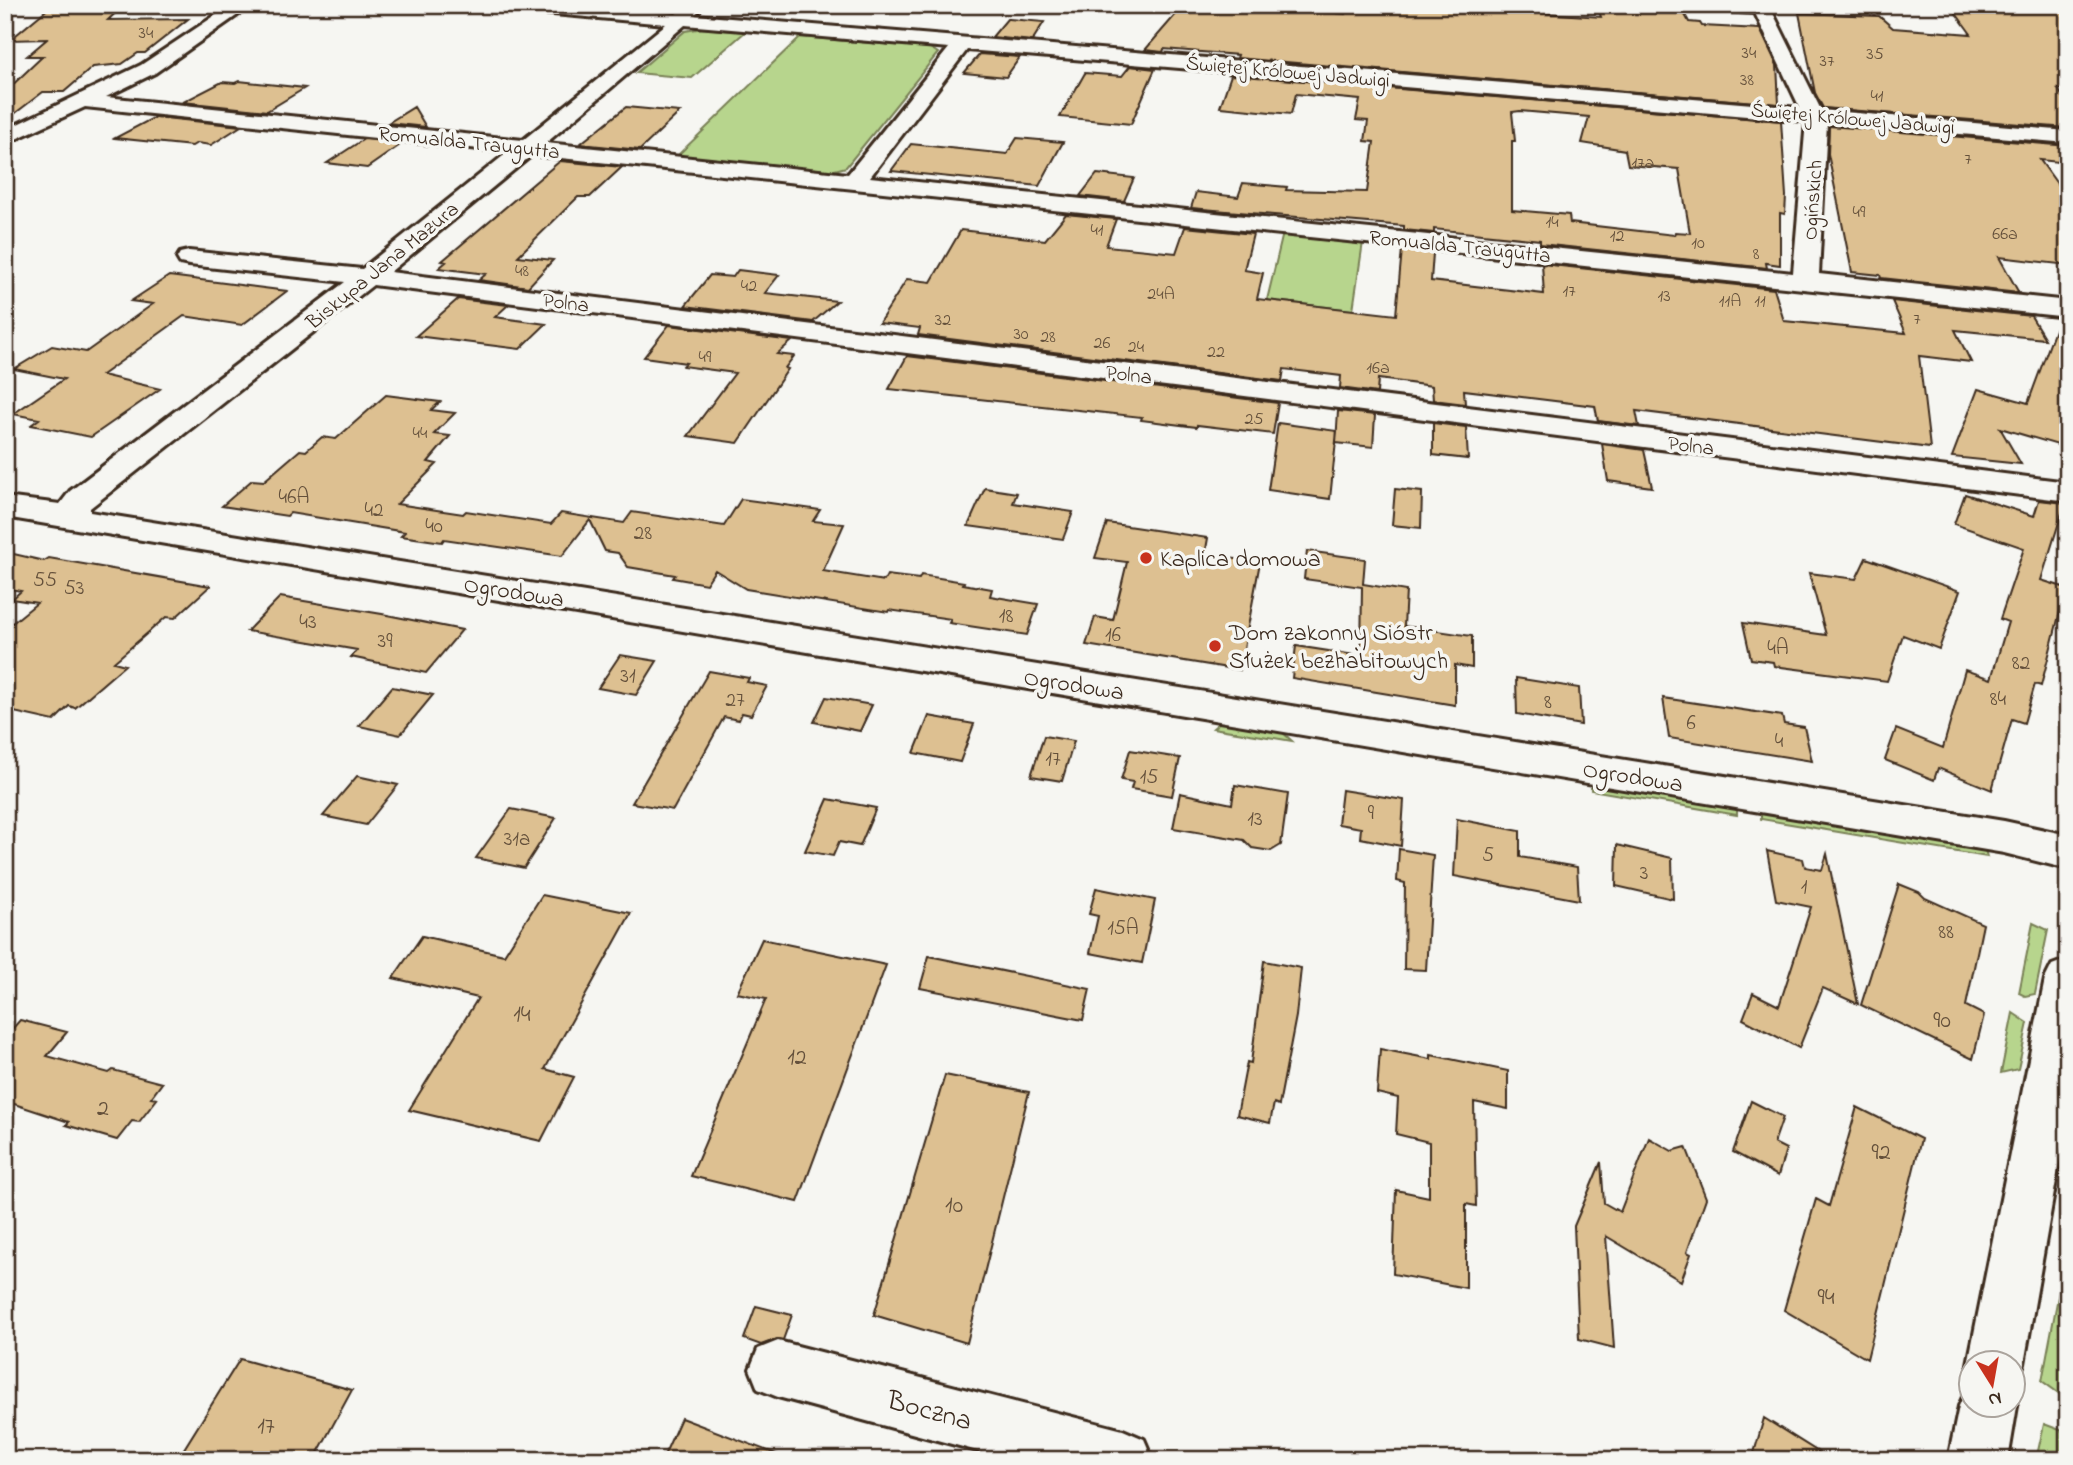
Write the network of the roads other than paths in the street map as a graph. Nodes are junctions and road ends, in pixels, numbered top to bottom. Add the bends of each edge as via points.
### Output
1 (243, 5) edge
2 (508, 5) edge
3 (1706, 5) edge
4 (1761, 7) edge
5 (690, 12) edge
6 (961, 45) junction
7 (84, 101) junction
8 (1814, 115) junction
9 (2068, 137) edge
10 (5, 138) edge
11 (526, 148) junction
12 (853, 183) junction
13 (190, 258) dead end
14 (368, 277) junction
15 (1809, 281) junction
16 (2068, 309) edge
17 (2068, 492) edge
18 (5, 507) edge
19 (76, 518) junction
20 (2068, 852) edge
21 (2068, 979) edge
22 (1998, 1350) edge
23 (778, 1369) dead end
24 (1985, 1420) edge
25 (1123, 1460) edge
26 (1978, 1460) edge

1 - 7 street via 157,63
2 - 5 street, Świętej Królowej Jadwigi
3 - 4 street
4 - 8 street, Ogińskich
5 - 6 street, Świętej Królowej Jadwigi
5 - 11 street, Biskupa Jana Mazura
6 - 8 street, Świętej Królowej Jadwigi
6 - 12 street
7 - 10 street
7 - 11 street, Romualda Traugutta
8 - 9 street, Świętej Królowej Jadwigi
8 - 15 street, Ogińskich
11 - 12 street, Romualda Traugutta
11 - 14 street, Biskupa Jana Mazura
12 - 15 street, Romualda Traugutta
13 - 14 street, Polna
14 - 17 street, Polna
14 - 19 street, Biskupa Jana Mazura via 81,498 74,508
15 - 16 street, Romualda Traugutta
18 - 19 street, Ogrodowa
19 - 20 street, Ogrodowa via 2004,837
21 - 22 street
23 - 25 street, Boczna
24 - 26 street

